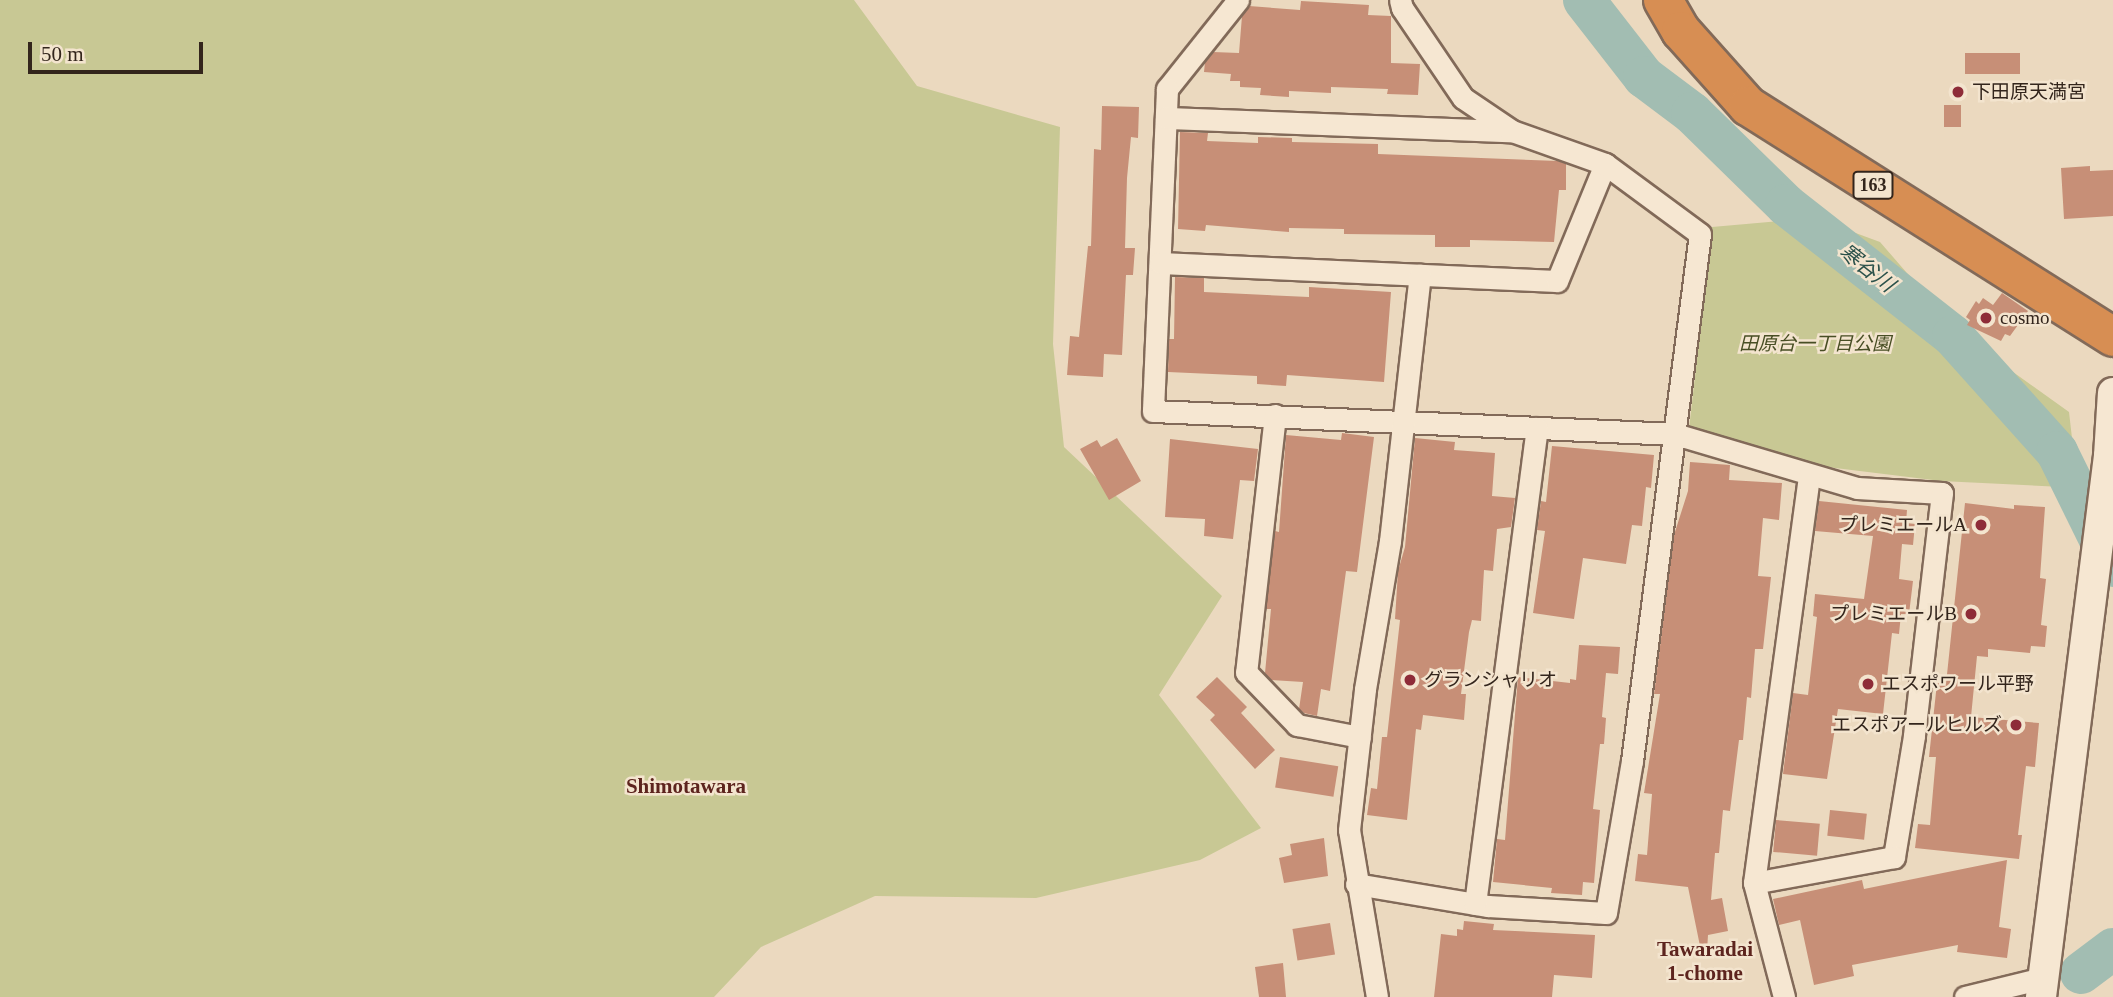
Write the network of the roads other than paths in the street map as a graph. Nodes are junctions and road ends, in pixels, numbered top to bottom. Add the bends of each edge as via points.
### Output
1 (1238, 0) edge
2 (1400, 0) edge
3 (1663, 0) edge
4 (1166, 118) junction
5 (1512, 131) junction
6 (1605, 164) junction
7 (1160, 263) junction
8 (1420, 275) junction
9 (2113, 337) edge
10 (2113, 393) edge
11 (1275, 415) junction
12 (1402, 420) junction
13 (1537, 428) junction
14 (1675, 434) junction
15 (2111, 459) edge
16 (1809, 476) junction
17 (1360, 737) junction
18 (1754, 883) junction
19 (1356, 884) junction
20 (1475, 904) junction
21 (2042, 988) edge
22 (1377, 997) edge
23 (1784, 997) edge
24 (1965, 997) edge

1 - 4 street via 1167,89
2 - 5 street via 1463,98
3 - 9 highway, 163 via 1681,31 1748,106
4 - 5 street
4 - 7 street
5 - 6 street
6 - 8 street via 1557,281
6 - 14 street via 1700,234
7 - 8 street
7 - 11 street via 1153,411
8 - 12 street
10 - 15 street
11 - 12 street
11 - 17 street via 1246,672 1297,725
12 - 13 street
12 - 17 street via 1390,541
13 - 14 street
13 - 20 street
14 - 16 street
14 - 20 street via 1632,761 1606,913
15 - 21 street
16 - 18 street
16 - 18 street via 1857,488 1942,493 1914,736 1894,857
17 - 19 street via 1349,830
18 - 23 street
19 - 20 street
19 - 22 street
21 - 24 street

